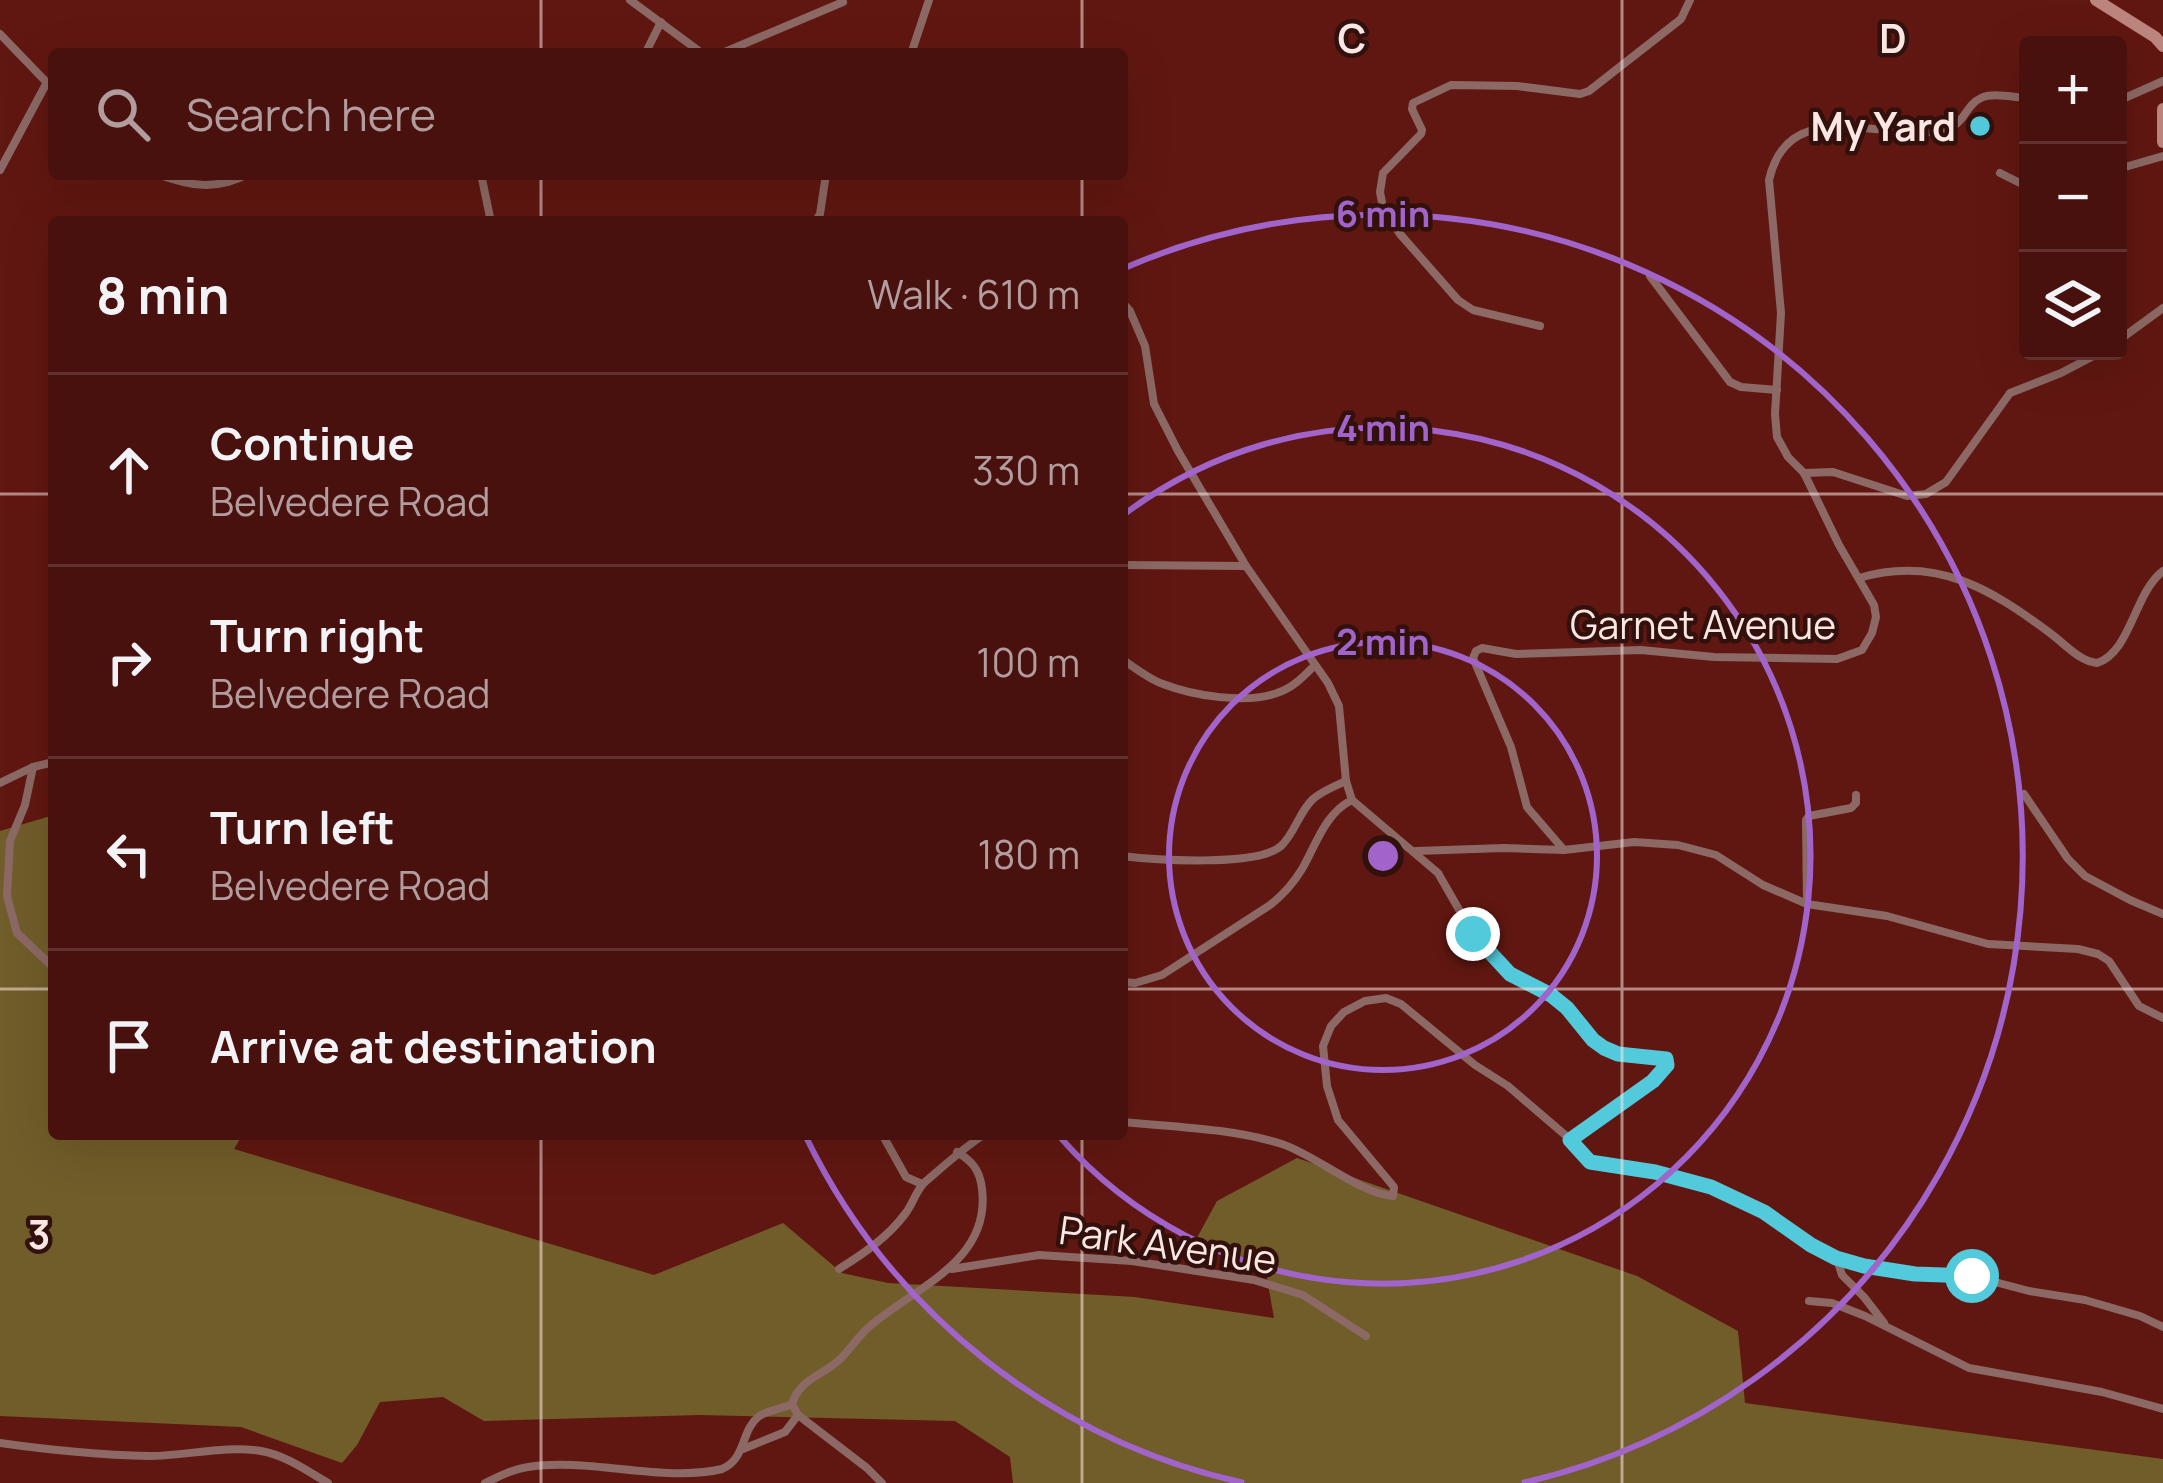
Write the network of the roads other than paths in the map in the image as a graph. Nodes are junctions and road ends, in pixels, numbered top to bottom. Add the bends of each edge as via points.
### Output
1 (630, 0) edge
2 (929, 0) edge
3 (1690, 0) edge
4 (2096, 0) edge
5 (845, 1) edge
6 (661, 22) junction
7 (0, 34) edge
8 (2163, 46) edge
9 (647, 48) edge
10 (696, 48) edge
11 (734, 48) edge
12 (913, 48) edge
13 (2163, 81) edge
14 (48, 85) edge
15 (48, 90) edge
16 (2127, 97) edge
17 (2019, 98) edge
18 (2163, 109) edge
19 (2163, 142) edge
20 (2163, 156) edge
21 (2127, 166) edge
22 (0, 170) edge
23 (2000, 173) dead end
24 (173, 180) edge
25 (237, 180) edge
26 (482, 180) edge
27 (825, 180) edge
28 (2019, 182) edge
29 (490, 216) edge
30 (819, 216) edge
31 (1650, 276) dead end
32 (2163, 308) edge
33 (1128, 309) edge
34 (1540, 326) dead end
35 (2127, 334) edge
36 (2086, 360) edge
37 (1777, 390) junction
38 (1804, 473) junction
39 (1128, 565) edge
40 (1246, 566) junction
41 (2163, 571) edge
42 (1859, 578) junction
43 (1128, 663) edge
44 (1315, 665) junction
45 (48, 763) edge
46 (33, 767) junction
47 (1346, 781) junction
48 (0, 782) edge
49 (2024, 794) dead end
50 (1856, 795) dead end
51 (1352, 800) junction
52 (1564, 850) junction
53 (1413, 851) junction
54 (1128, 857) edge
55 (1807, 904) junction
56 (2163, 914) edge
57 (48, 962) edge
58 (1128, 982) edge
59 (2139, 1006) junction
60 (2163, 1008) edge
61 (2163, 1018) edge
62 (1128, 1123) edge
63 (885, 1140) edge
64 (976, 1140) edge
65 (1570, 1140) junction
66 (957, 1152) junction
67 (922, 1184) junction
68 (1836, 1258) junction
69 (838, 1269) dead end
70 (950, 1269) junction
71 (1809, 1300) dead end
72 (2163, 1327) edge
73 (1889, 1329) junction
74 (1366, 1336) dead end
75 (792, 1404) junction
76 (2163, 1409) edge
77 (798, 1415) junction
78 (0, 1443) edge
79 (742, 1449) junction
80 (328, 1483) edge
81 (485, 1483) edge
82 (883, 1483) edge

1 - 6 street
2 - 12 street
3 - 34 street via 1681,19 1589,91 1451,85 1413,103 1421,134 1384,173 1382,208 1458,299
4 - 8 main road
5 - 11 street
6 - 9 street
6 - 10 street
7 - 14 street
13 - 16 street
15 - 22 street
17 - 37 street, Garnet Avenue via 1986,96 1941,130 1826,128 1783,146 1769,180 1781,313
18 - 19 main road
20 - 21 street
23 - 28 street
24 - 25 street
26 - 29 street
27 - 30 street
31 - 37 street via 1730,382
32 - 35 street
33 - 40 street via 1145,346 1154,404
36 - 38 street via 2010,393 1946,482 1925,494
37 - 38 street, Garnet Avenue via 1777,437
38 - 42 street, Garnet Avenue
39 - 40 street
40 - 44 street
41 - 42 street via 2115,653 2097,663 1982,587 1935,573
42 - 52 street, Garnet Avenue via 1874,604 1872,633 1862,650 1837,659 1476,651 1527,807
43 - 44 street via 1158,683 1230,697 1275,694
44 - 47 street via 1339,706
45 - 46 street
46 - 48 street
46 - 57 street via 10,841 7,896 17,933
47 - 51 street
47 - 54 street via 1313,798 1288,838 1266,855
49 - 56 street via 2085,876
50 - 55 street via 1851,808 1806,820
51 - 53 street
51 - 58 street via 1333,812 1285,893 1162,975
52 - 53 street
52 - 55 street via 1678,844 1716,855
53 - 65 street via 1438,873 1473,934 1510,974 1551,995 1604,1048 1666,1059 1653,1081
55 - 59 street via 1988,944 2098,954
59 - 60 street
59 - 61 street
62 - 65 street via 1282,1144 1393,1196 1394,1186 1338,1120 1323,1046 1344,1012 1386,998
63 - 67 street via 906,1177
64 - 66 street
65 - 68 street via 1590,1162 1711,1187
66 - 67 street
66 - 70 street via 972,1161 984,1206 974,1240
67 - 69 street via 884,1236
68 - 72 street via 1972,1276
68 - 73 street
70 - 74 street, Park Avenue via 1039,1255 1254,1280 1303,1295
70 - 75 street via 873,1323 796,1390
71 - 73 street
73 - 76 street via 1970,1368
75 - 77 street
75 - 79 street via 757,1417
77 - 79 street via 785,1432
77 - 82 street
78 - 80 street via 146,1456 257,1450
79 - 81 street via 730,1464 706,1472 542,1465

